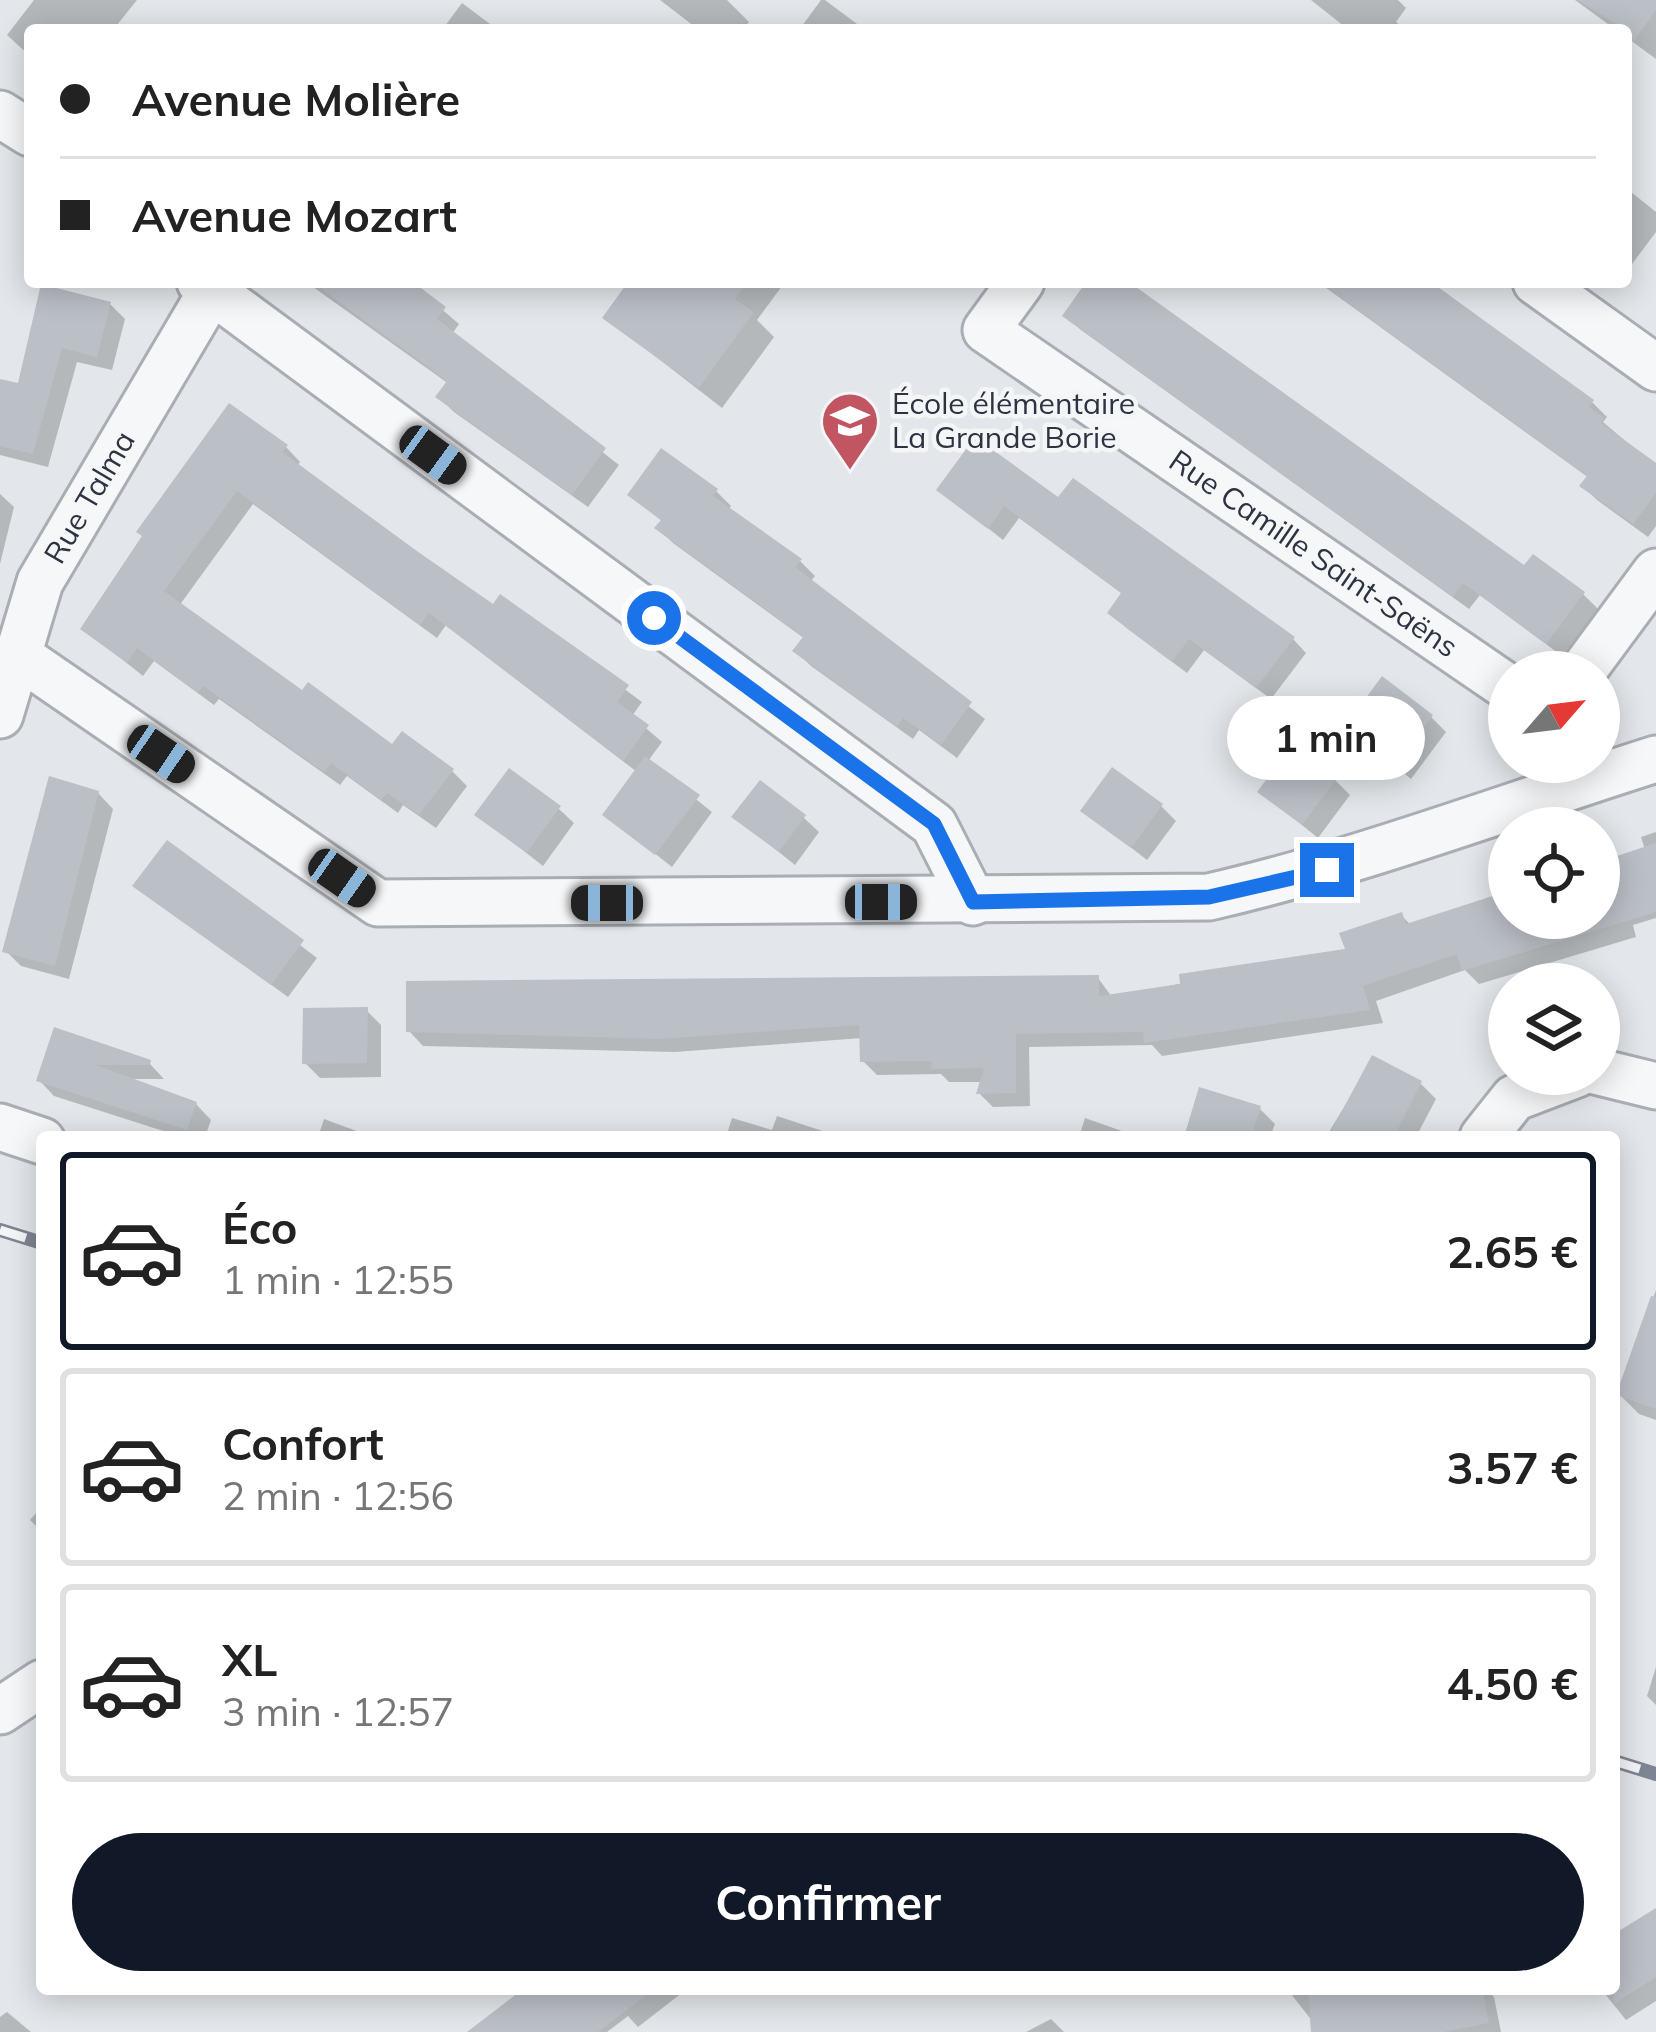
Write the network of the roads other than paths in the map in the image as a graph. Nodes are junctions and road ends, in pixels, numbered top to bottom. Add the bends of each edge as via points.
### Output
1 (205, 288) edge
2 (207, 288) edge
3 (1018, 288) edge
4 (1544, 288) edge
5 (1656, 368) edge
6 (1656, 572) edge
7 (1598, 651) edge
8 (16, 654) junction
9 (1488, 674) edge
10 (0, 715) edge
11 (1656, 759) edge
12 (1620, 765) edge
13 (1530, 783) edge
14 (973, 902) junction
15 (1620, 1077) edge
16 (1656, 1086) edge
17 (1522, 1095) edge
18 (0, 1127) edge
19 (1488, 1131) edge
20 (36, 1139) edge
21 (36, 1687) edge
22 (0, 1711) edge

1 - 8 street, Rue Talma via 40,582
2 - 14 street via 934,824
3 - 9 street, Rue Camille Saint-Saëns via 986,330
4 - 5 street
6 - 7 street
8 - 10 street, Rue Talma
8 - 14 street via 378,903
11 - 12 street
13 - 14 street via 1327,870 1209,897
15 - 16 street
17 - 19 street
18 - 20 street
21 - 22 street

